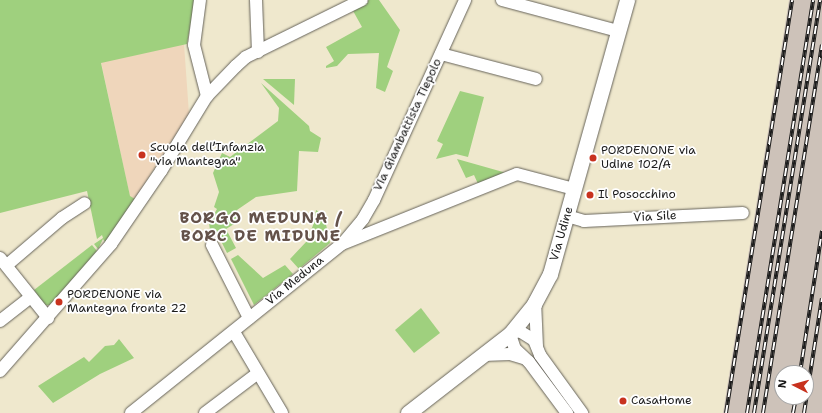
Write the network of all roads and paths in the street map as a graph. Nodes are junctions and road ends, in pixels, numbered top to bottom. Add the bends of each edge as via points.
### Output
1 (200, 0) edge
2 (256, 0) edge
3 (362, 0) edge
4 (464, 0) edge
5 (502, 0) edge
6 (627, 0) edge
7 (618, 31) junction
8 (258, 52) junction
9 (441, 54) junction
10 (536, 80) dead end
11 (207, 96) junction
12 (574, 189) junction
13 (85, 203) dead end
14 (743, 213) dead end
15 (567, 216) junction
16 (342, 244) junction
17 (212, 245) dead end
18 (3, 262) edge
19 (31, 297) junction
20 (535, 301) junction
21 (48, 318) junction
22 (249, 318) junction
23 (0, 321) edge
24 (234, 332) junction
25 (511, 332) junction
26 (538, 349) junction
27 (483, 355) junction
28 (529, 362) junction
29 (0, 371) edge
30 (258, 373) junction
31 (131, 413) edge
32 (205, 413) edge
33 (282, 413) edge
34 (408, 413) edge
35 (567, 413) edge
36 (582, 413) edge

1 - 11 street via 194,45
2 - 8 street
3 - 8 street
4 - 9 street, Via Giambattista Tiepolo
5 - 7 street
6 - 7 main road, Via Udine
7 - 12 main road, Via Udine
8 - 11 street via 246,57
9 - 10 street
9 - 16 street, Via Giambattista Tiepolo via 374,200 364,219
11 - 21 street via 161,171 111,244
12 - 15 main road, Via Udine
12 - 16 street, Via Meduna via 517,174
13 - 18 street
14 - 15 street, Via Sile via 584,221
15 - 20 main road, Via Udine via 550,274
16 - 22 street, Via Meduna
17 - 22 street
18 - 19 street
19 - 21 street
19 - 23 street
20 - 25 main road, Via Udine
20 - 26 street
21 - 29 street
22 - 24 street, Via Meduna
24 - 30 street
24 - 31 street, Via Meduna
25 - 26 street via 527,335 534,340
25 - 27 main road, Via Udine
25 - 28 street via 512,344
26 - 36 street
27 - 28 street via 510,354
27 - 34 main road, Via Udine
28 - 35 street
30 - 32 street
30 - 33 street

